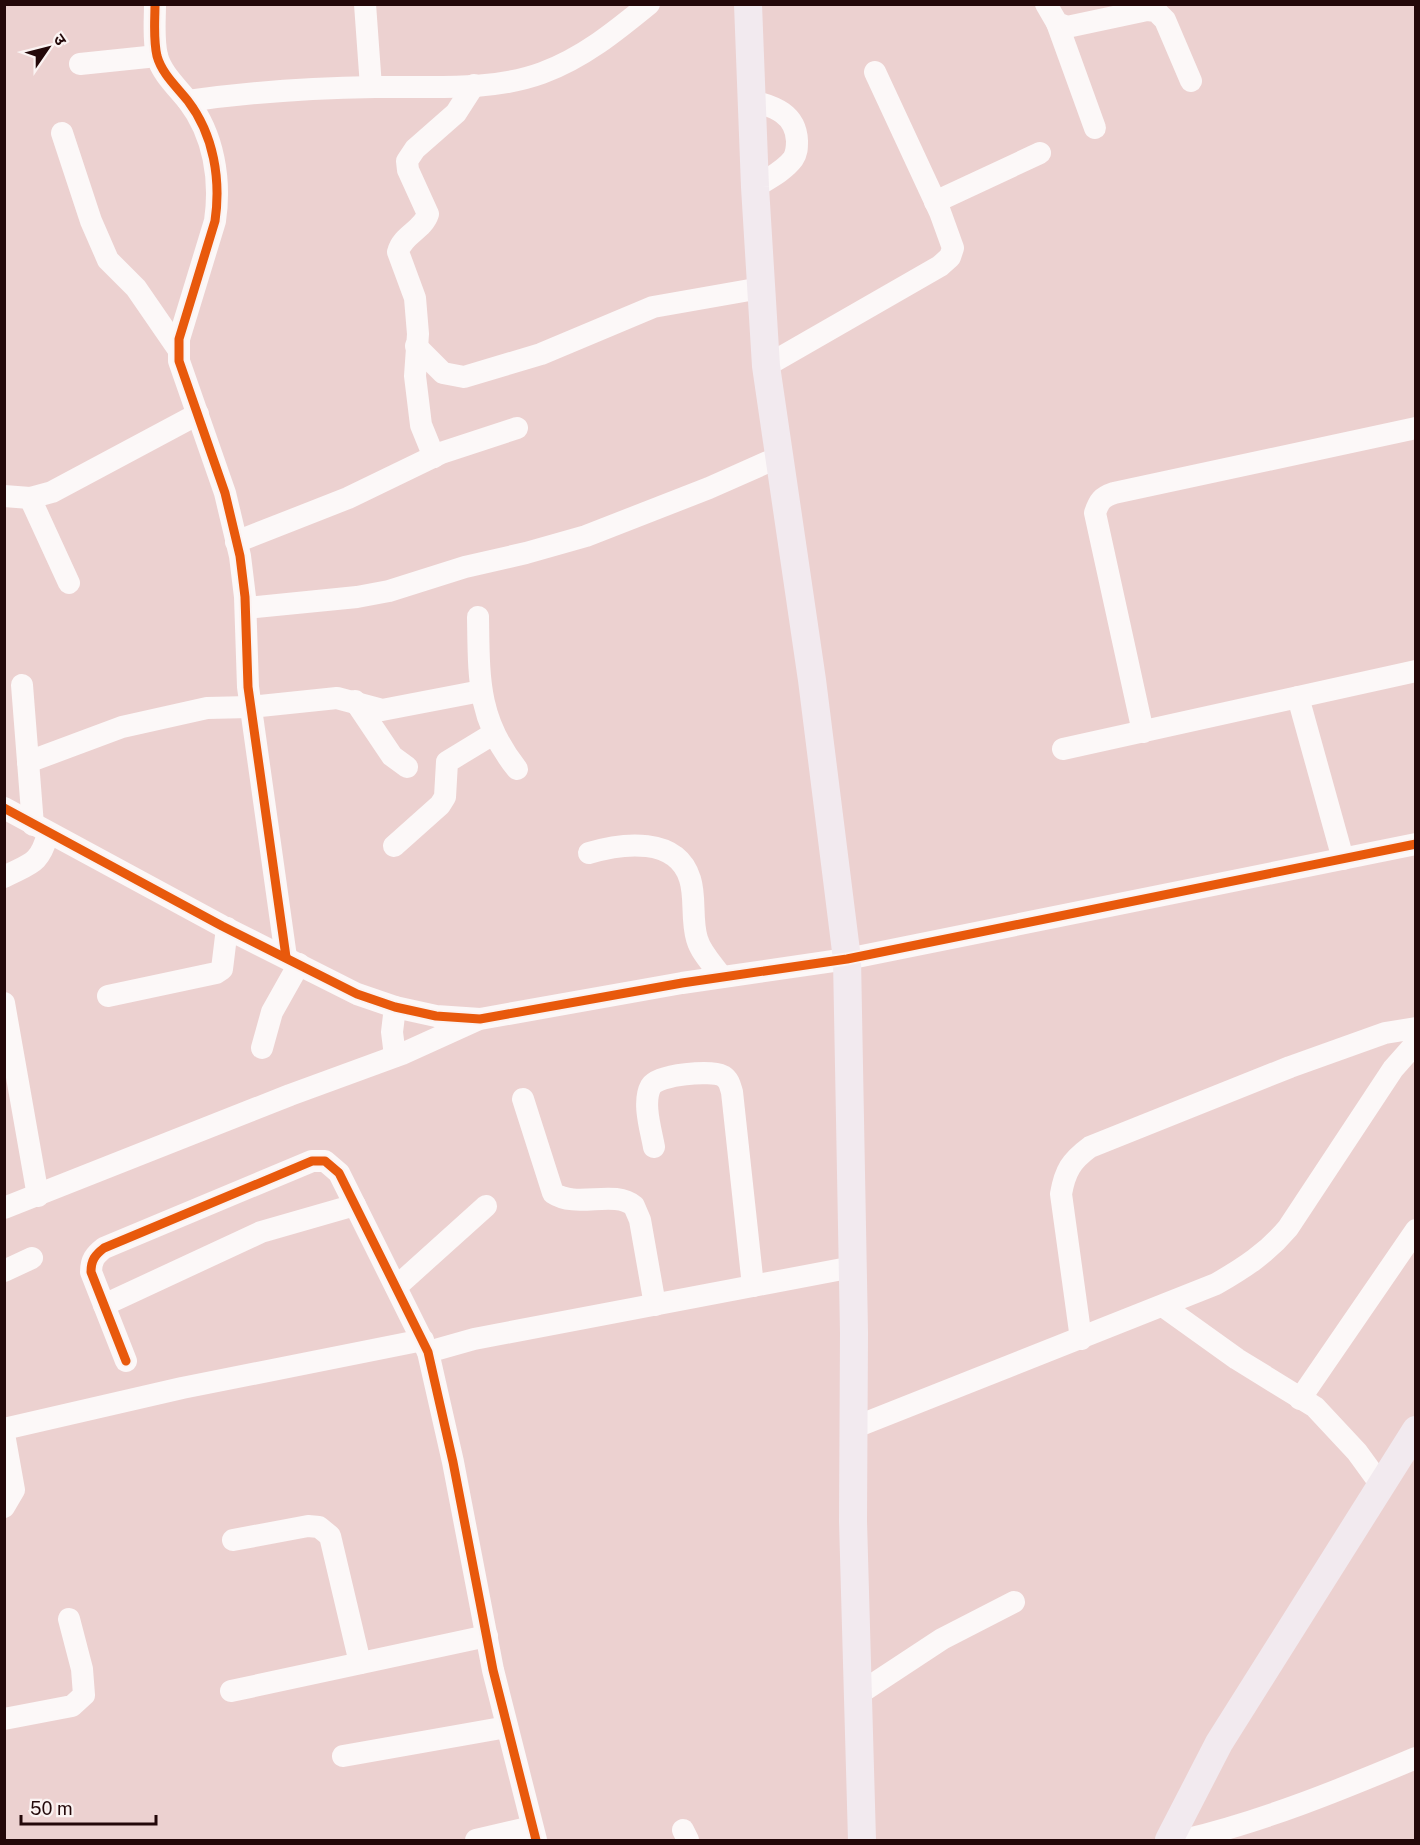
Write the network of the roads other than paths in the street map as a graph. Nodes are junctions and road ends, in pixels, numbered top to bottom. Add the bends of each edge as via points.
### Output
1 (155, 4) edge
2 (364, 4) edge
3 (649, 4) edge
4 (748, 4) edge
5 (1052, 14) edge
6 (157, 56) junction
7 (81, 64) dead end
8 (875, 72) dead end
9 (1191, 81) dead end
10 (474, 86) junction
11 (371, 87) junction
12 (188, 101) junction
13 (752, 101) junction
14 (1095, 128) dead end
15 (62, 133) dead end
16 (1040, 153) dead end
17 (755, 187) junction
18 (935, 201) junction
19 (761, 288) junction
20 (416, 346) junction
21 (178, 349) junction
22 (766, 366) junction
23 (198, 414) junction
24 (517, 428) dead end
25 (1416, 428) edge
26 (434, 457) junction
27 (778, 457) junction
28 (4, 496) edge
29 (30, 498) junction
30 (236, 542) junction
31 (69, 583) dead end
32 (246, 608) junction
33 (477, 617) dead end
34 (1416, 671) edge
35 (22, 685) dead end
36 (481, 692) junction
37 (1298, 697) junction
38 (355, 701) junction
39 (250, 706) junction
40 (1143, 732) junction
41 (493, 734) junction
42 (1063, 749) dead end
43 (28, 762) junction
44 (407, 766) dead end
45 (517, 769) dead end
46 (4, 808) edge
47 (41, 830) junction
48 (1416, 844) edge
49 (394, 846) dead end
50 (590, 853) dead end
51 (1343, 859) junction
52 (4, 877) edge
53 (227, 928) junction
54 (847, 959) junction
55 (293, 961) junction
56 (722, 977) junction
57 (108, 996) dead end
58 (4, 1003) edge
59 (395, 1007) junction
60 (480, 1019) junction
61 (1416, 1028) edge
62 (1416, 1043) edge
63 (262, 1048) dead end
64 (395, 1056) junction
65 (523, 1099) dead end
66 (654, 1147) dead end
67 (38, 1196) junction
68 (355, 1205) junction
69 (486, 1206) dead end
70 (4, 1208) edge
71 (1416, 1230) edge
72 (32, 1258) dead end
73 (853, 1267) junction
74 (4, 1271) edge
75 (753, 1286) junction
76 (396, 1287) junction
77 (104, 1305) junction
78 (655, 1305) junction
79 (1163, 1306) junction
80 (1081, 1339) junction
81 (426, 1346) junction
82 (126, 1360) dead end
83 (1300, 1399) junction
84 (853, 1428) junction
85 (4, 1429) edge
86 (1416, 1430) edge
87 (4, 1434) edge
88 (1381, 1485) junction
89 (4, 1507) edge
90 (233, 1540) dead end
91 (1014, 1602) dead end
92 (69, 1619) dead end
93 (487, 1636) junction
94 (360, 1663) junction
95 (231, 1691) dead end
96 (860, 1693) junction
97 (4, 1719) edge
98 (507, 1727) junction
99 (343, 1756) dead end
100 (1416, 1758) edge
101 (534, 1834) edge
102 (476, 1840) edge
103 (862, 1840) edge
104 (1168, 1840) edge
105 (1184, 1840) edge

1 - 6 street
2 - 11 street
3 - 10 street via 595,46 562,64 521,79
4 - 13 main road
5 - 9 street via 1067,27 1156,11 1165,20
5 - 14 street
6 - 7 street
6 - 12 street via 165,74
8 - 18 street
10 - 11 street
10 - 20 street via 451,118 406,161 428,214 398,252 415,298
11 - 12 street via 251,92
12 - 21 street via 208,133 218,201
13 - 17 main road
13 - 17 street via 782,111 797,134 794,159
15 - 21 street via 108,260 136,288
16 - 18 street
17 - 19 main road
18 - 22 street via 951,238 950,257
19 - 20 street via 653,307 541,354 464,376 443,373
19 - 22 main road
20 - 26 street via 421,424
21 - 23 street
22 - 27 main road
23 - 29 street via 52,492
23 - 30 street via 225,494
24 - 26 street
25 - 40 street via 1114,493 1098,502 1095,513
26 - 30 street via 348,498
27 - 32 street via 595,533 526,553 389,591
27 - 54 main road via 812,680
28 - 29 street
29 - 31 street
30 - 32 street
32 - 39 street
33 - 36 street
34 - 37 street
35 - 43 street
36 - 38 street via 382,710
36 - 41 street
37 - 40 street
37 - 51 street
38 - 39 street via 337,698
38 - 44 street via 392,756
39 - 43 street via 207,708 155,718
39 - 55 street
40 - 42 street
41 - 45 street
41 - 49 street via 447,762 445,797 440,805
43 - 47 street
46 - 47 street
47 - 52 street via 42,854
47 - 53 street
48 - 51 street
50 - 56 street via 642,844 682,863 691,881 697,940
51 - 54 street
53 - 55 street
53 - 57 street via 224,963 216,973
54 - 56 street
54 - 73 main road
55 - 59 street via 357,994
55 - 63 street
56 - 60 street
58 - 67 street
59 - 60 street via 436,1016
59 - 64 street
60 - 64 street
61 - 80 street via 1385,1033 1290,1067 1090,1147 1074,1159 1065,1174 1061,1194
62 - 79 street via 1393,1069 1270,1250 1216,1284
64 - 67 street
65 - 78 street via 553,1193 568,1200 621,1200 634,1206
66 - 75 street via 647,1102 650,1088 656,1082 663,1077 688,1075 721,1075 729,1081
67 - 70 street
68 - 76 street
68 - 77 street via 261,1232
68 - 77 street via 331,1164 312,1161 104,1248 91,1262 91,1272
69 - 76 street
71 - 83 street
72 - 74 street
73 - 75 street
73 - 84 main road
75 - 78 street
76 - 81 street
77 - 82 street
78 - 81 street
79 - 80 street
79 - 83 street
80 - 84 street
81 - 85 street via 182,1388
81 - 93 street
83 - 88 street via 1333,1424
84 - 96 main road
86 - 88 main road
87 - 89 street via 14,1478 14,1490
88 - 104 main road via 1219,1743
90 - 94 street via 308,1526 325,1530 330,1536
91 - 96 street via 942,1639
92 - 97 street via 82,1669 84,1695 72,1707
93 - 94 street
93 - 98 street
94 - 95 street
96 - 103 main road
98 - 99 street
98 - 101 street
100 - 105 street via 1257,1820
101 - 102 street

